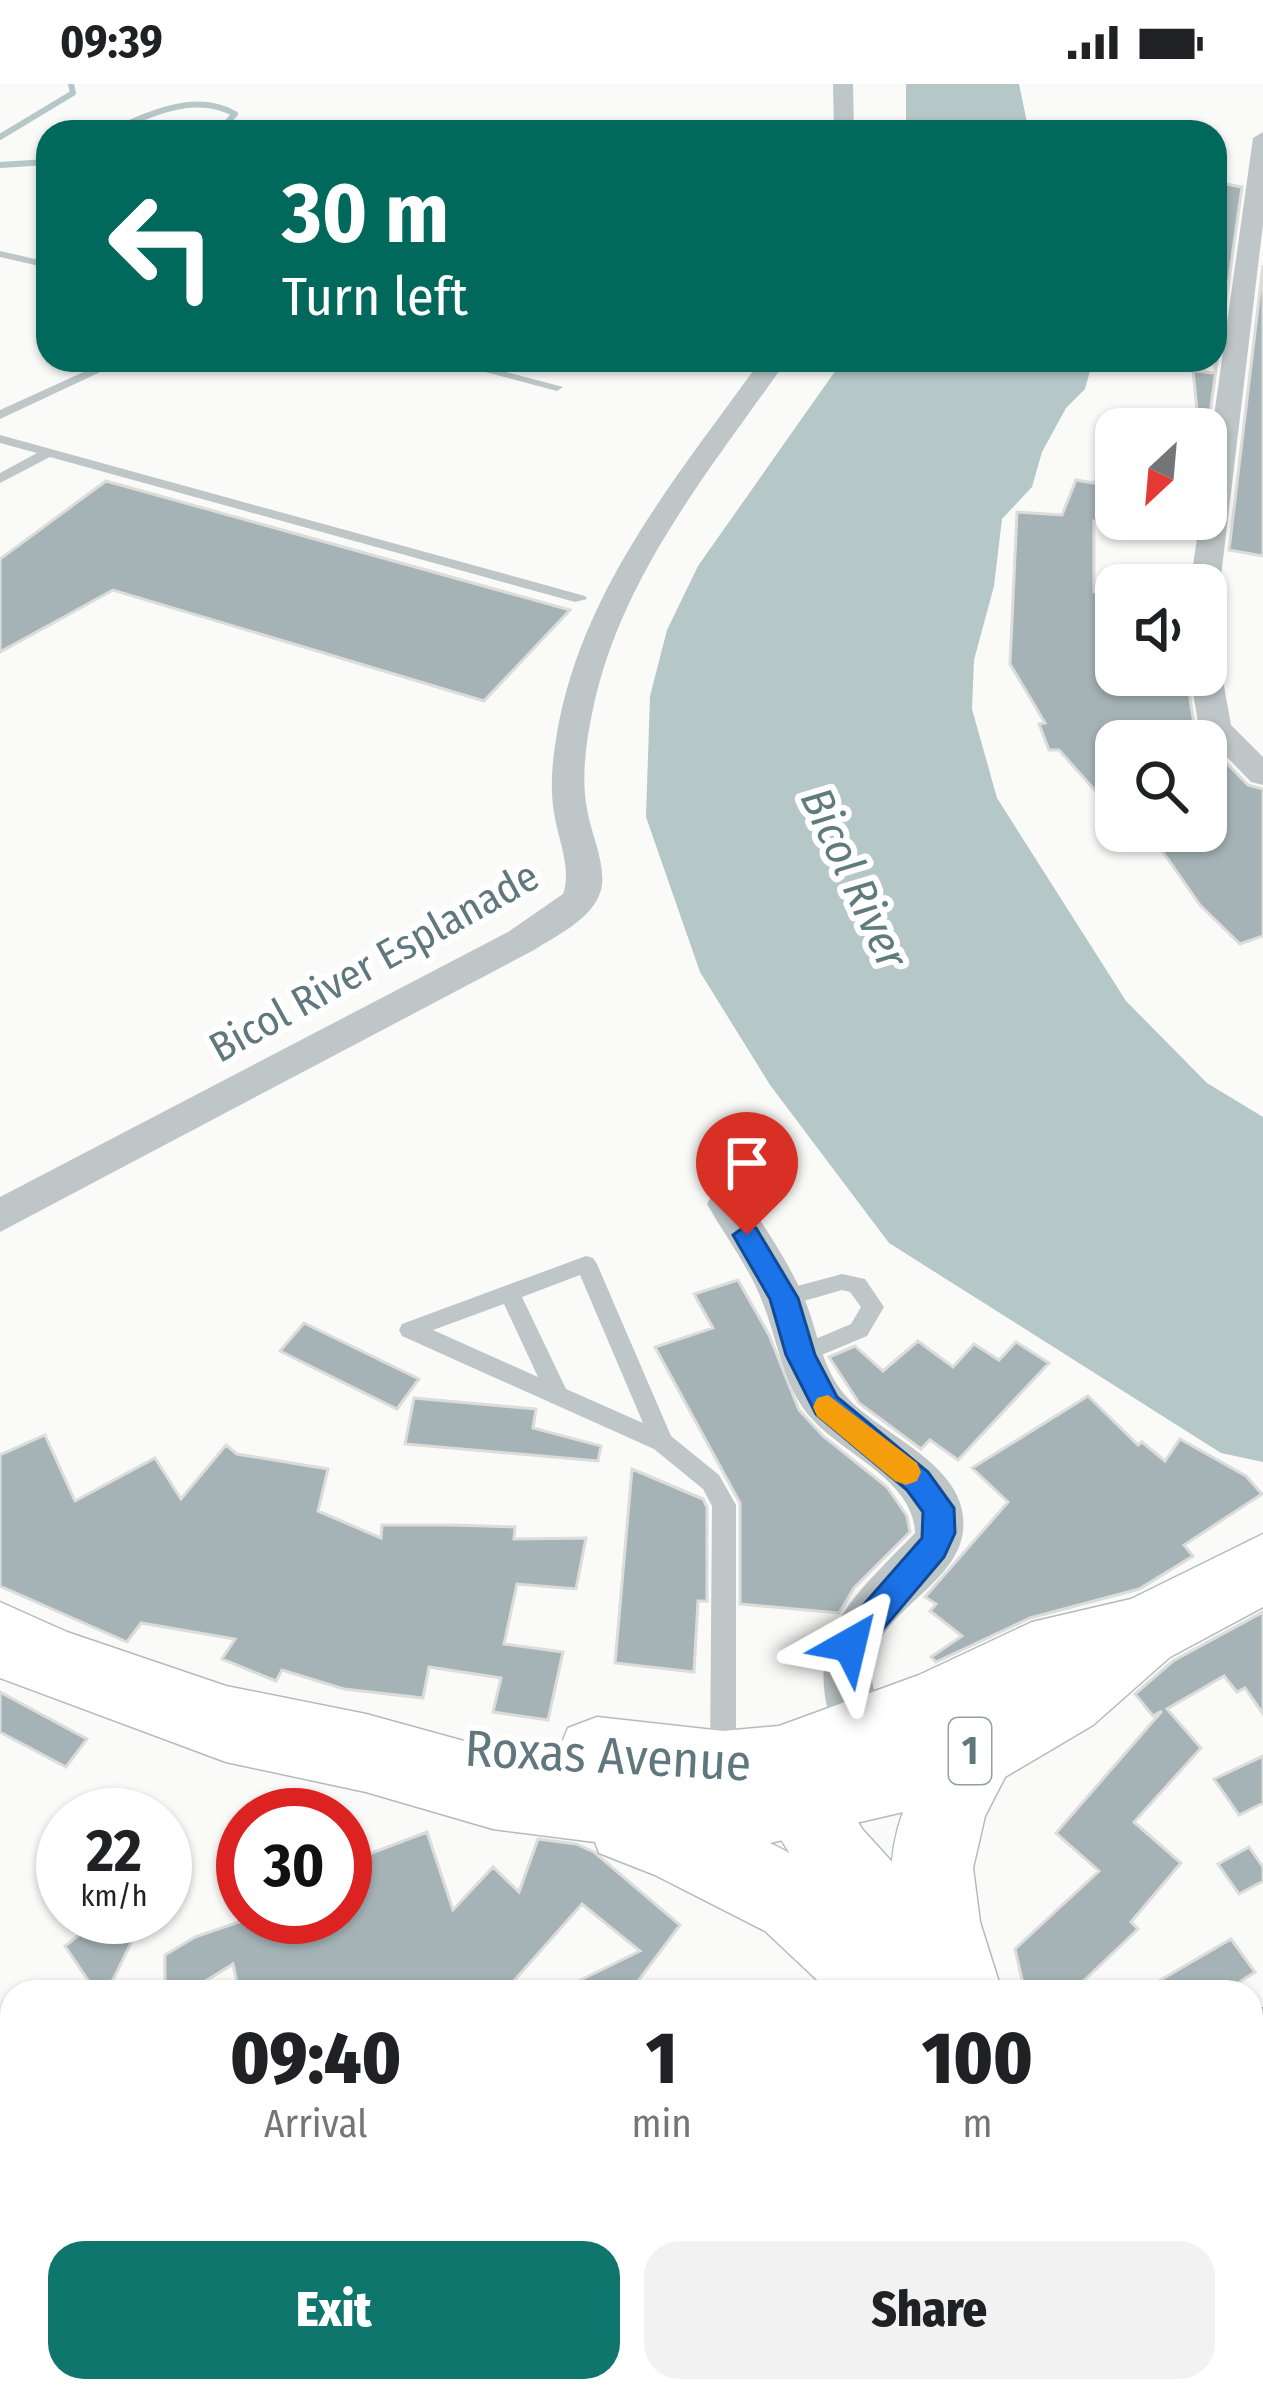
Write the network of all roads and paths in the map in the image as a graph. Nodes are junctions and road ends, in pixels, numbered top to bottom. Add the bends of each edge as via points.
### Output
1 (843, 84) edge
2 (844, 120) edge
3 (1263, 138) edge
4 (0, 254) edge
5 (26, 260) junction
6 (36, 262) edge
7 (0, 273) edge
8 (94, 372) edge
9 (495, 372) edge
10 (766, 372) edge
11 (556, 387) dead end
12 (0, 416) edge
13 (0, 439) edge
14 (49, 452) junction
15 (0, 479) edge
16 (1208, 564) edge
17 (580, 599) dead end
18 (1210, 696) edge
19 (1263, 775) edge
20 (728, 1204) dead end
21 (0, 1216) edge
22 (509, 1292) junction
23 (784, 1298) junction
24 (800, 1355) junction
25 (559, 1396) junction
26 (662, 1442) junction
27 (1263, 1568) edge
28 (1143, 1632) junction
29 (0, 1638) edge
30 (861, 1737) junction
31 (976, 1749) junction
32 (366, 1753) junction
33 (763, 1782) junction
34 (553, 1795) junction
35 (869, 1975) edge
36 (947, 1980) edge
37 (954, 1980) edge

1 - 2 street
3 - 16 street
4 - 5 lane
5 - 6 lane
5 - 7 lane
8 - 12 lane
9 - 11 lane
10 - 21 street, Bicol River Esplanade via 638,559 593,652 569,758 570,811 587,881 579,900 521,941
13 - 14 lane
14 - 15 lane
14 - 17 lane
18 - 19 street via 1216,728
20 - 23 street
22 - 25 lane
22 - 25 lane via 410,1330
22 - 26 lane via 586,1264
23 - 24 street
23 - 24 lane via 842,1282 857,1285 873,1307 859,1330
24 - 30 street via 826,1406 918,1481 938,1508 933,1547 850,1645 846,1674
25 - 26 lane
26 - 33 lane via 711,1482 724,1505
27 - 28 highway, 1
28 - 30 highway, 1 via 1032,1658
28 - 31 highway, 1 via 1065,1700
29 - 32 highway, Roxas Avenue / 1 via 226,1724
30 - 33 highway, 1
31 - 33 highway, 1 via 880,1780
31 - 37 highway via 940,1814 927,1877
32 - 33 highway, Roxas Avenue / 1 via 493,1743
32 - 34 highway, Roxas Avenue / 1 via 494,1789
33 - 34 highway, Roxas Avenue / 1 via 688,1813
33 - 35 main road via 803,1880
33 - 36 main road
34 - 35 highway via 681,1844 795,1901

